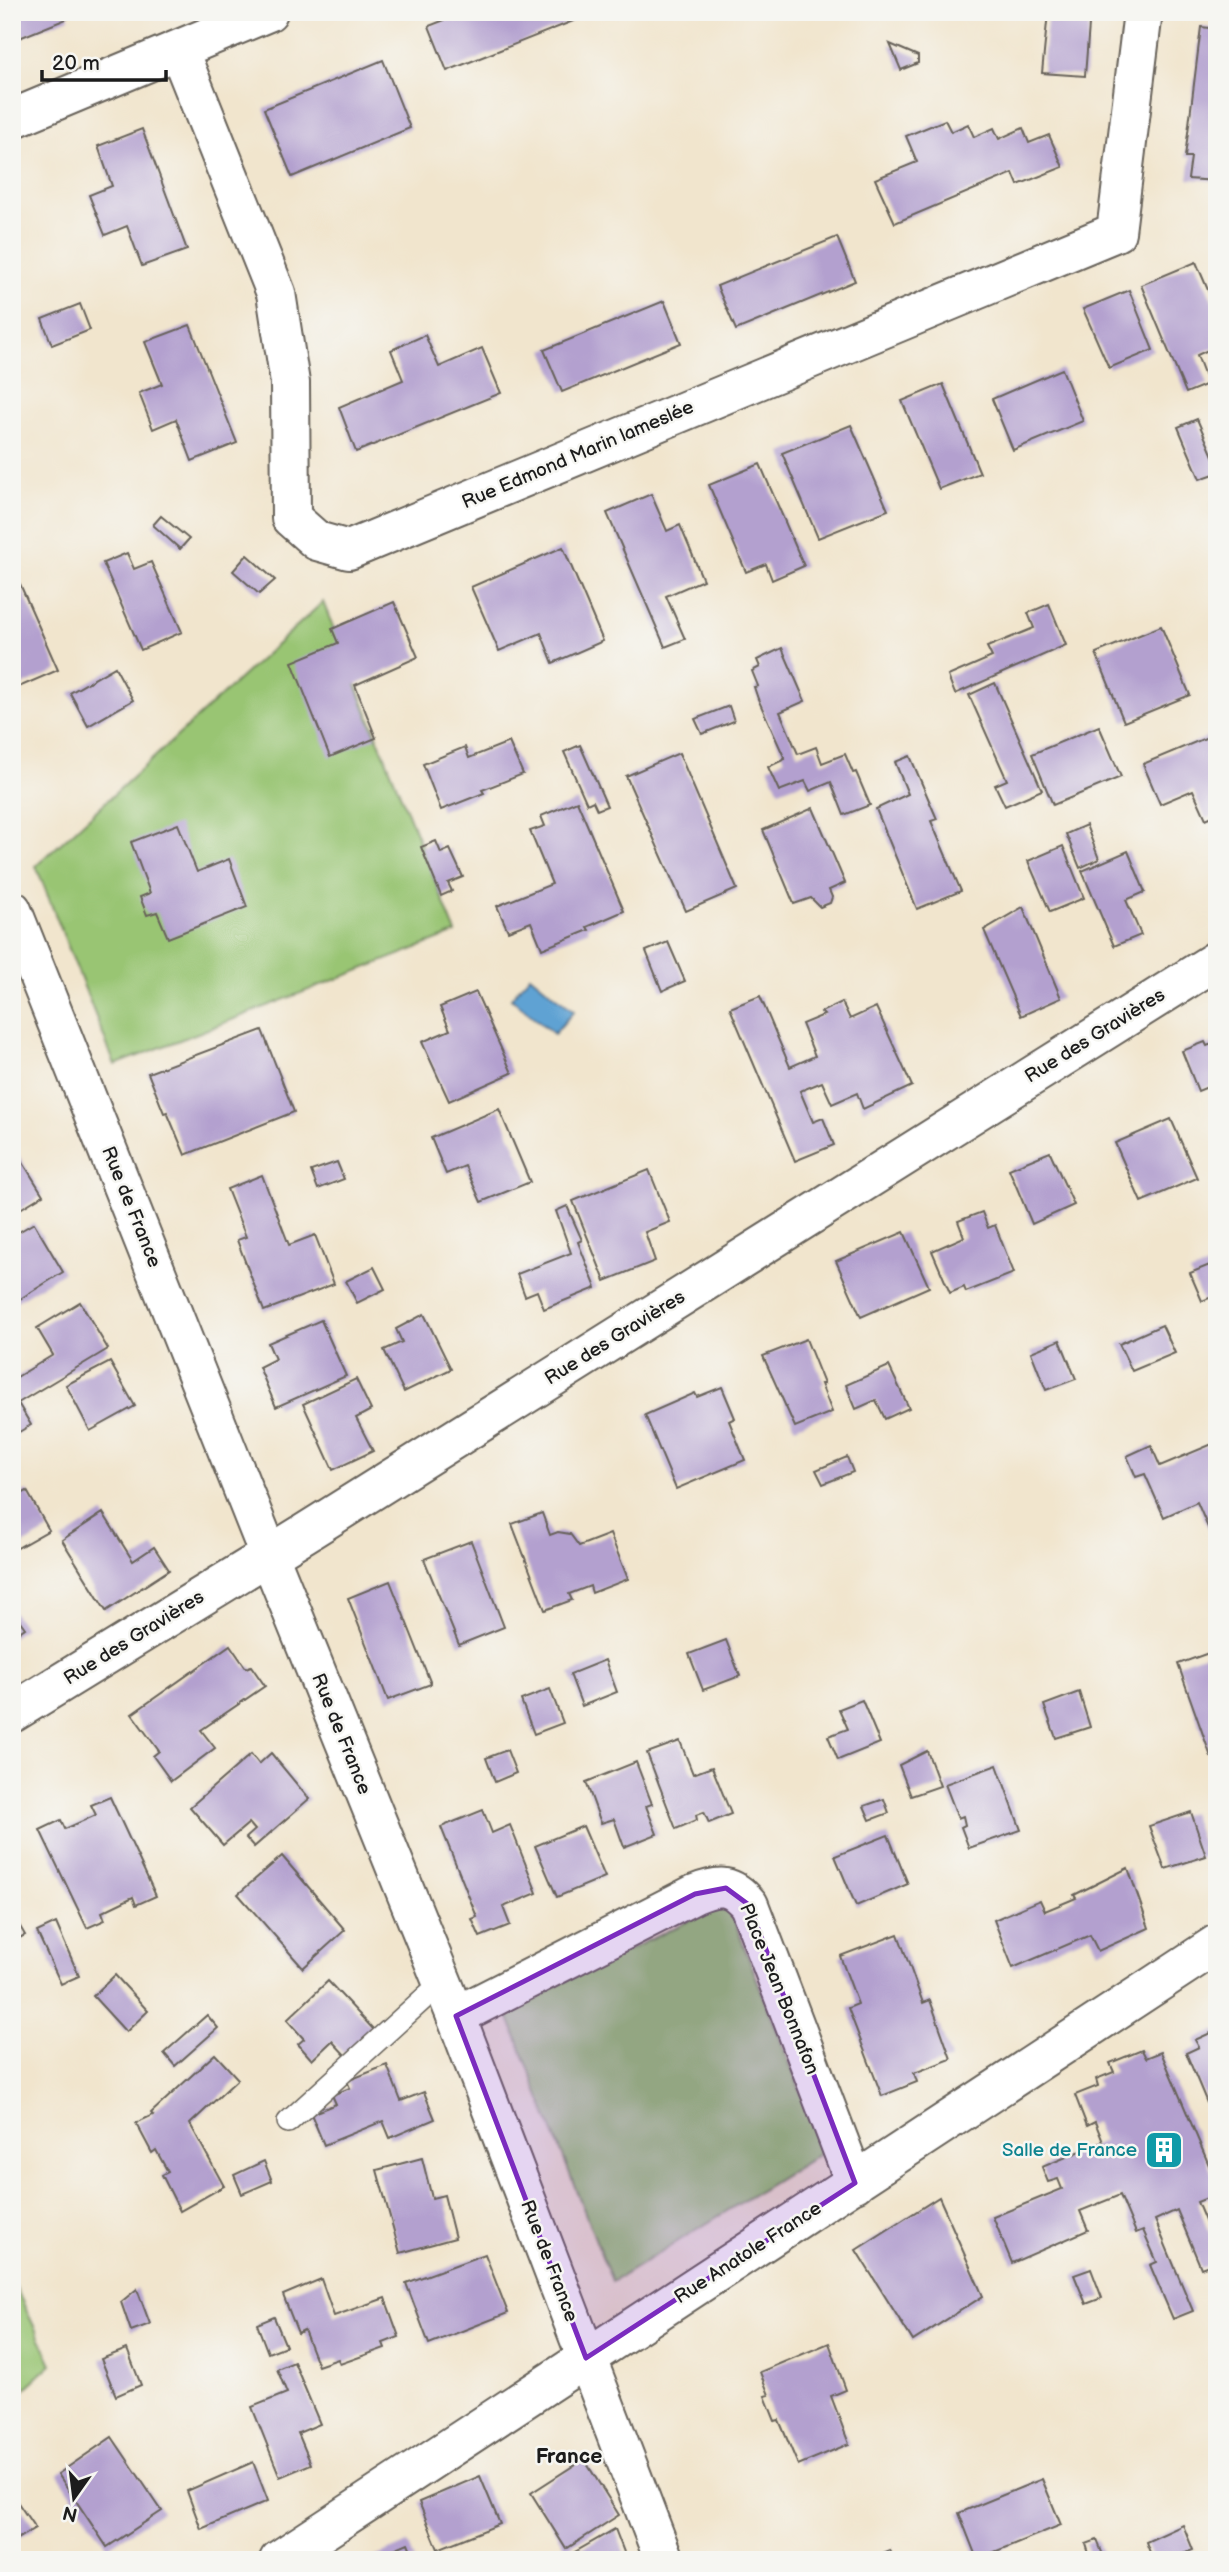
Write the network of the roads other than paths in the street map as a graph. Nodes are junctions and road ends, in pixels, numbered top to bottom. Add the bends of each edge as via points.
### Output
1 (268, 12) edge
2 (1143, 12) edge
3 (179, 51) junction
4 (12, 119) edge
5 (12, 910) edge
6 (1217, 960) edge
7 (269, 1555) junction
8 (12, 1713) edge
9 (1217, 1944) edge
10 (449, 1998) junction
11 (288, 2122) dead end
12 (855, 2183) junction
13 (586, 2358) junction
14 (279, 2560) edge
15 (664, 2560) edge

1 - 3 street
2 - 3 street, Rue Edmond Marin lameslée via 1116,232 349,550 317,541 291,518 290,383 276,293
3 - 4 street
5 - 7 street, Rue de France
6 - 7 street, Rue des Gravières
7 - 8 street, Rue des Gravières
7 - 10 street, Rue de France
9 - 12 street, Rue Anatole France
10 - 11 lane
10 - 12 street, Place Jean Bonnafon via 709,1888 738,1891 749,1905
10 - 13 street, Rue de France
12 - 13 street, Rue Anatole France
13 - 14 street, Rue Anatole France
13 - 15 street, Rue de France

